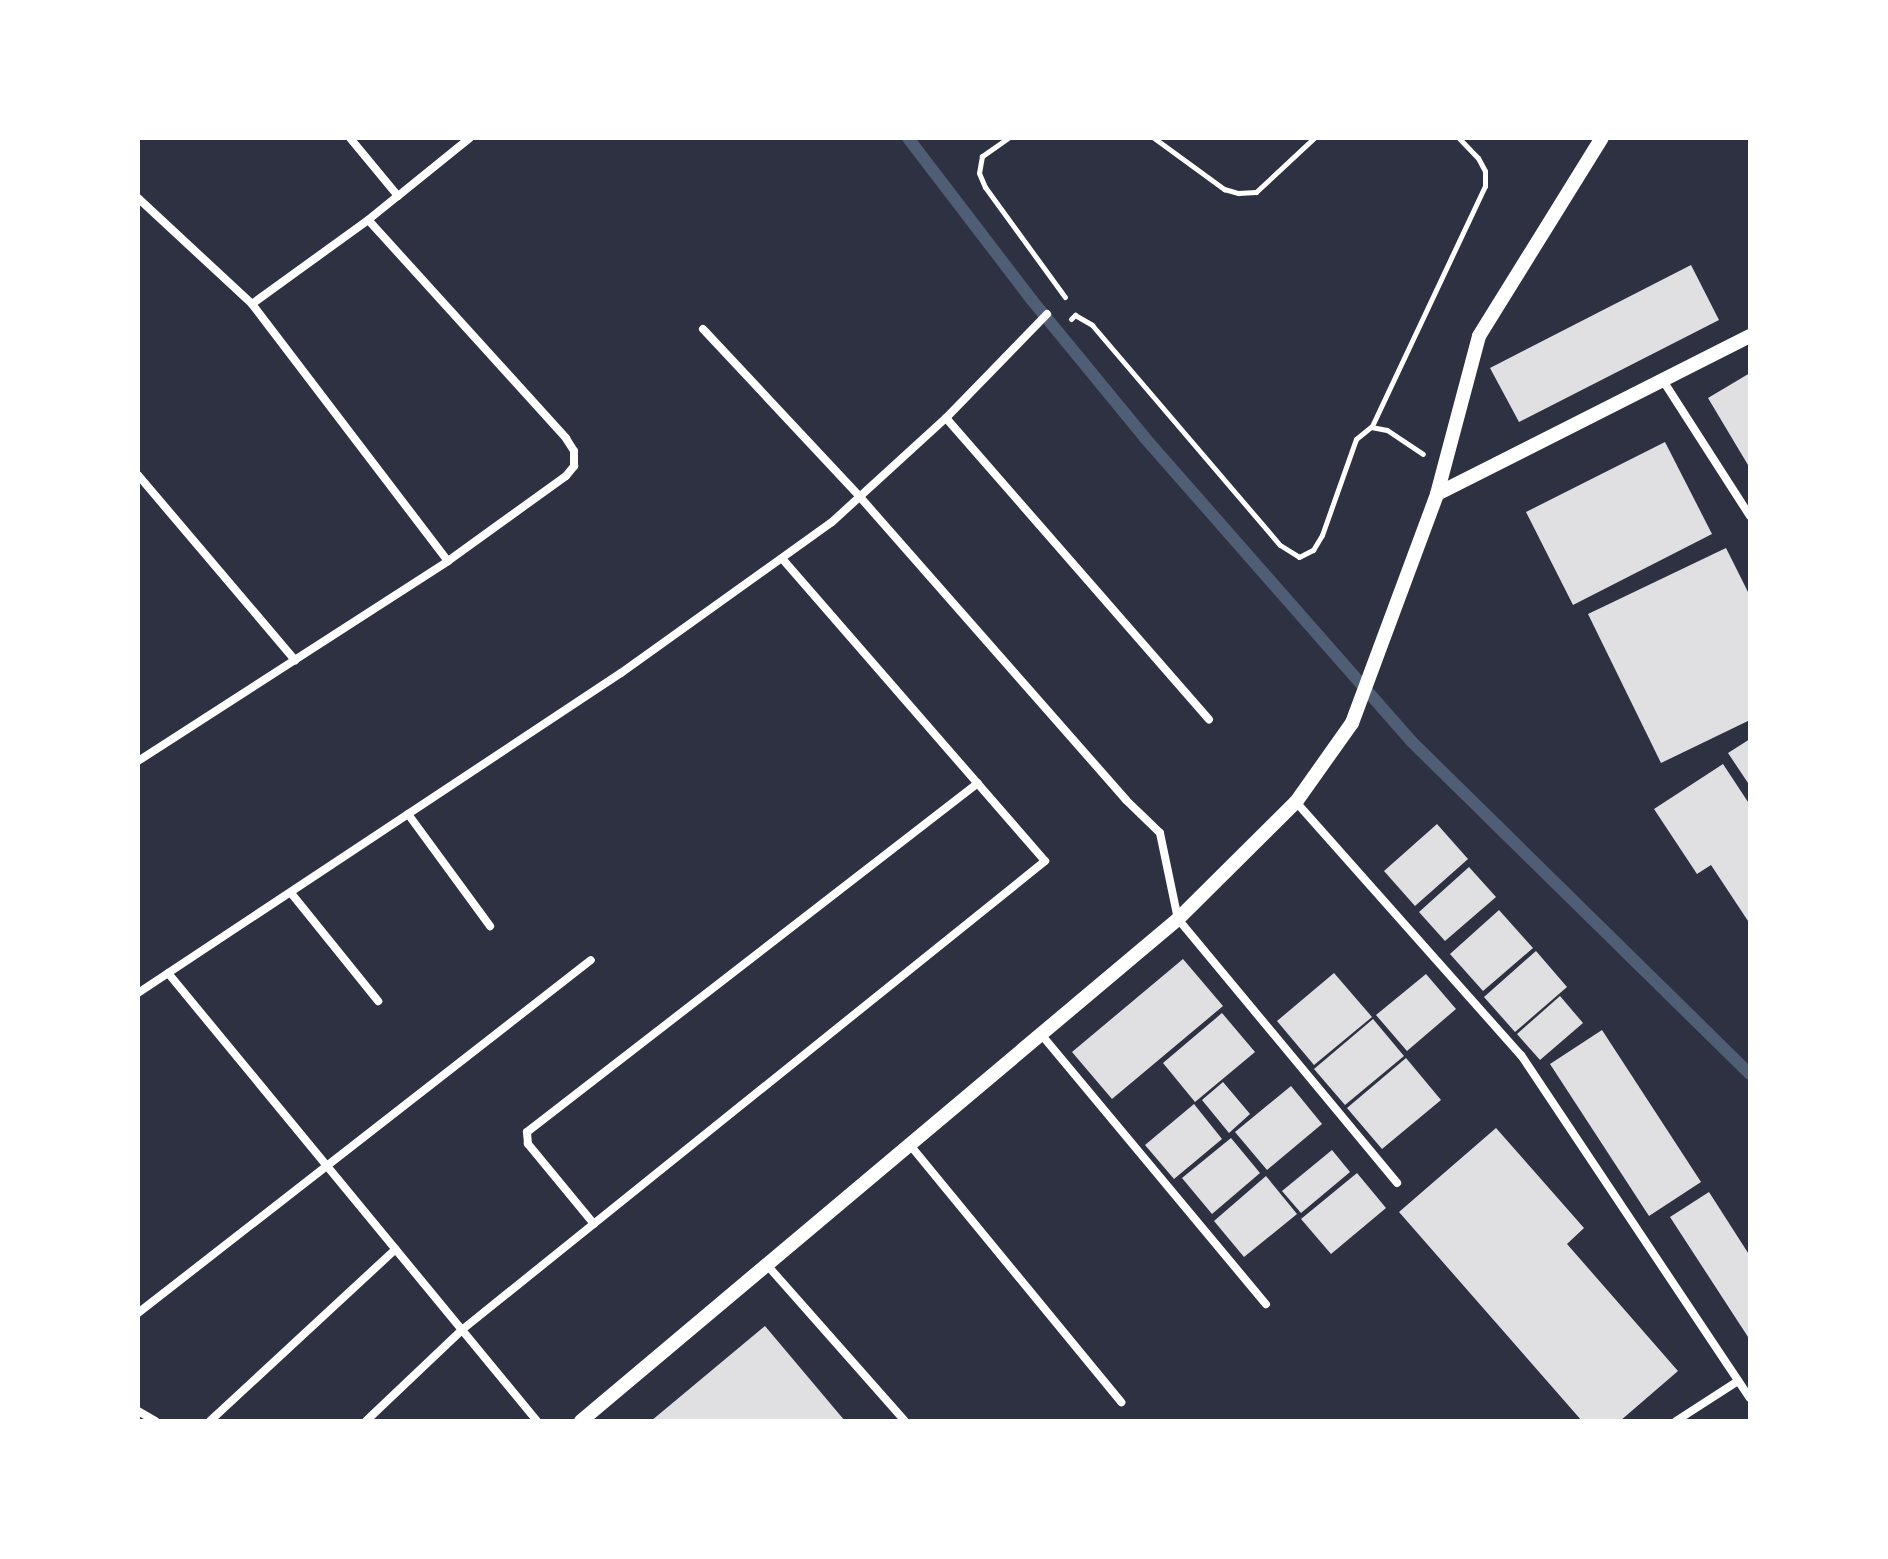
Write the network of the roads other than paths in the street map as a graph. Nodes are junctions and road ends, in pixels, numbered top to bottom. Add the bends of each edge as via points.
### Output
1 (350, 138) edge
2 (470, 138) edge
3 (1602, 138) edge
4 (398, 196) junction
5 (138, 198) edge
6 (368, 220) junction
7 (252, 304) junction
8 (1047, 314) dead end
9 (703, 329) dead end
10 (1750, 336) edge
11 (1661, 379) junction
12 (946, 418) junction
13 (138, 475) edge
14 (1437, 494) junction
15 (860, 497) junction
16 (1750, 516) edge
17 (782, 558) junction
18 (448, 561) junction
19 (295, 660) junction
20 (1209, 720) dead end
21 (138, 761) edge
22 (978, 783) junction
23 (1296, 802) junction
24 (408, 814) junction
25 (291, 893) junction
26 (1178, 919) junction
27 (490, 926) dead end
28 (591, 960) dead end
29 (168, 973) junction
30 (138, 993) edge
31 (378, 1001) dead end
32 (1039, 1032) junction
33 (910, 1145) junction
34 (325, 1167) junction
35 (1397, 1183) dead end
36 (594, 1224) junction
37 (396, 1249) junction
38 (767, 1265) junction
39 (1266, 1304) dead end
40 (138, 1313) edge
41 (463, 1329) junction
42 (1738, 1381) junction
43 (1750, 1398) edge
44 (1121, 1402) dead end
45 (138, 1411) edge
46 (155, 1421) edge
47 (210, 1421) edge
48 (366, 1421) edge
49 (537, 1421) edge
50 (581, 1421) edge
51 (905, 1421) edge
52 (1676, 1421) edge

1 - 4 street
2 - 4 street
3 - 14 street via 1479,336
4 - 6 street
5 - 7 street
6 - 7 street
6 - 18 street via 574,451 574,466 566,476
7 - 18 street
8 - 12 street
9 - 15 street
10 - 11 street
11 - 14 street
11 - 16 street
12 - 15 street
12 - 20 street
13 - 19 street
14 - 23 street via 1352,723
15 - 17 street
15 - 26 street via 1160,833
17 - 22 street
17 - 24 street
18 - 19 street
19 - 21 street
22 - 36 street via 1045,861
22 - 36 street via 527,1132 528,1144
23 - 26 street
23 - 42 street via 1521,1055
24 - 25 street
24 - 27 street
25 - 29 street
25 - 31 street
26 - 32 street
26 - 35 street
28 - 34 street
29 - 30 street
29 - 34 street
32 - 33 street
32 - 39 street
33 - 38 street
33 - 44 street
34 - 37 street
34 - 40 street
36 - 41 street
37 - 41 street
37 - 47 street
38 - 50 street
38 - 51 street
41 - 48 street
41 - 49 street
42 - 43 street
42 - 52 street
45 - 46 street

